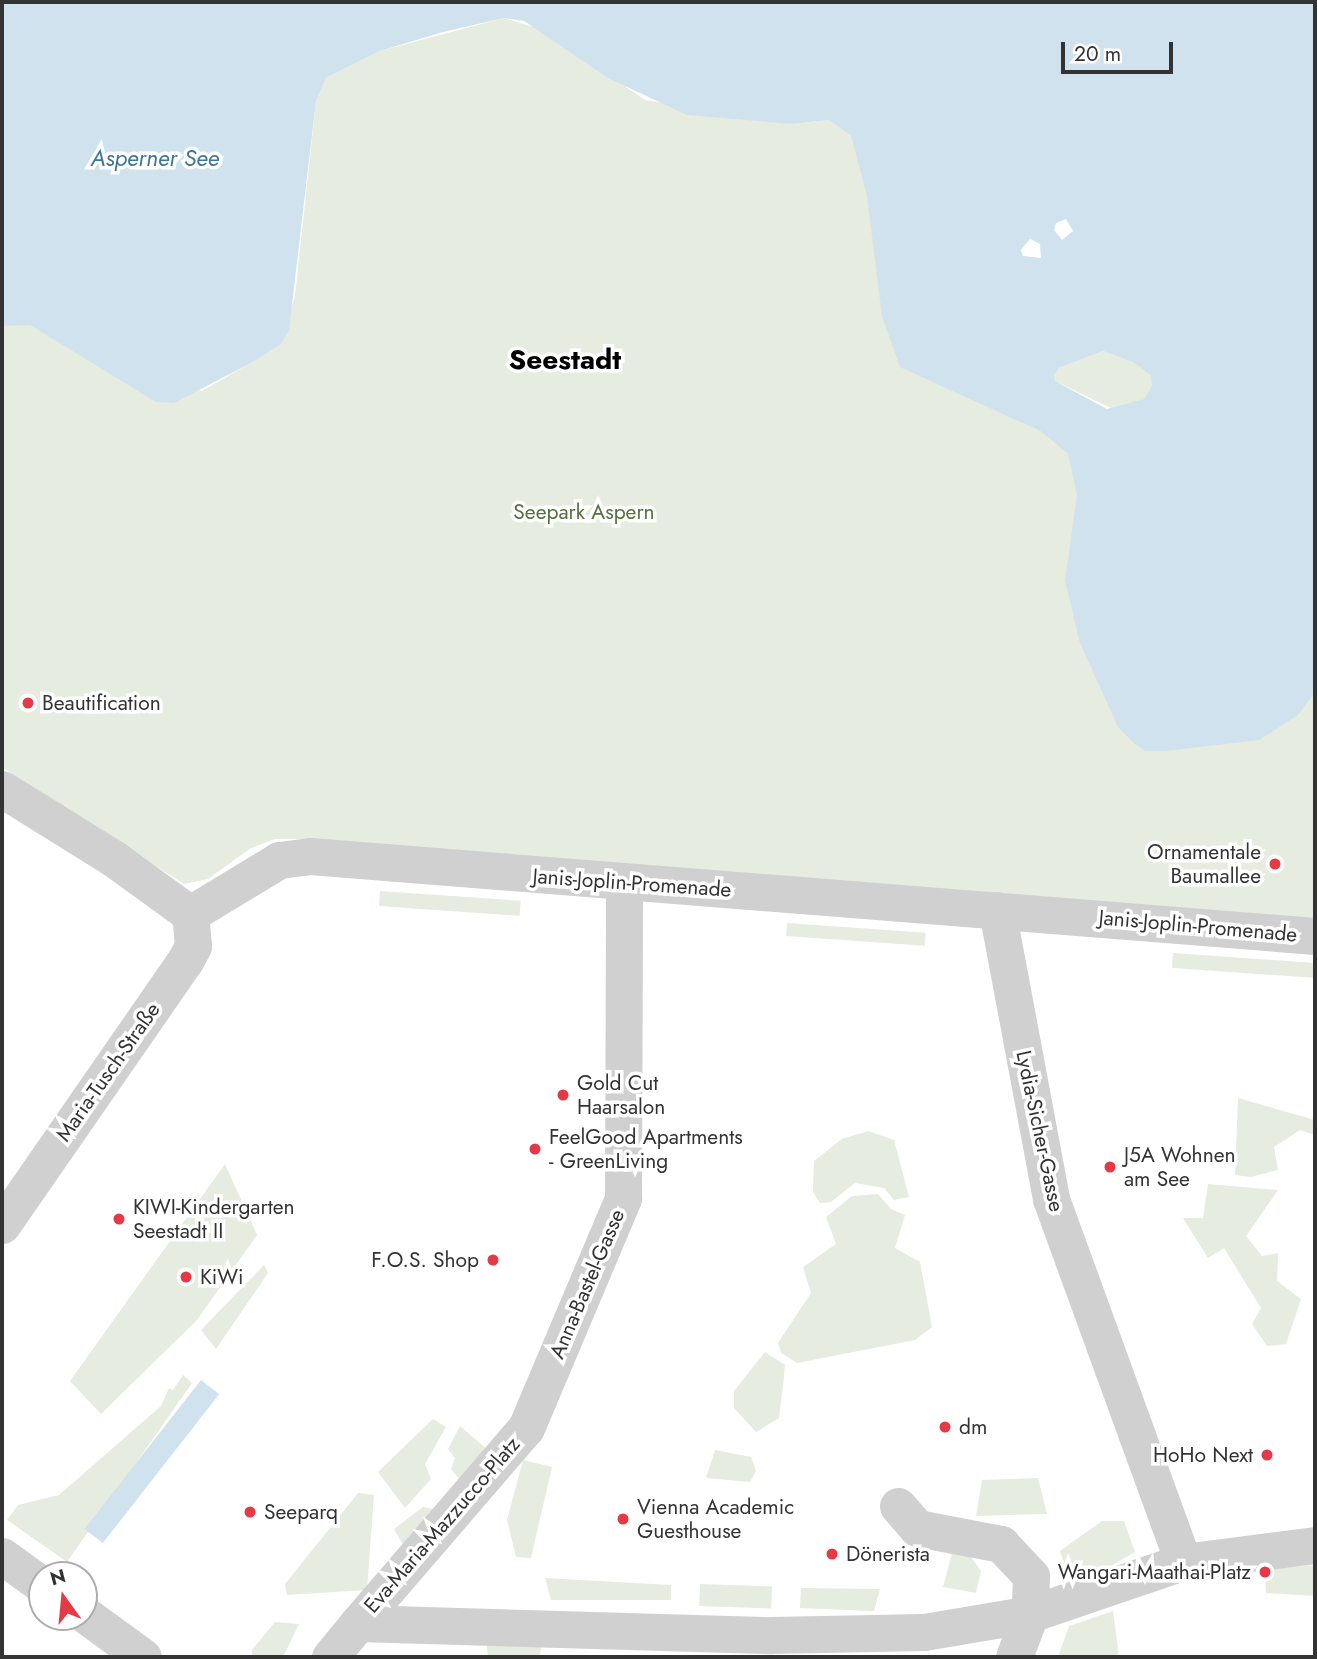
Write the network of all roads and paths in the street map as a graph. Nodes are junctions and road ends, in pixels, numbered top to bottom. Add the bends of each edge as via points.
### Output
1 (2, 789) edge
2 (624, 883) junction
3 (997, 910) junction
4 (190, 914) junction
5 (1315, 936) edge
6 (2, 1224) edge
7 (526, 1428) joint
8 (898, 1506) dead end
9 (1315, 1545) edge
10 (2, 1556) edge
11 (1198, 1559) junction
12 (28, 1574) edge
13 (1030, 1614) junction
14 (358, 1623) junction
15 (98, 1624) edge
16 (720, 1646) edge
17 (142, 1656) edge
18 (330, 1657) edge
19 (1014, 1657) edge

1 - 4 street via 113,858
2 - 3 street, Janis-Joplin-Promenade
2 - 4 street, Janis-Joplin-Promenade via 310,856 279,860 249,874
2 - 7 street, Anna-Bastel-Gasse via 623,1198
3 - 5 street, Janis-Joplin-Promenade
3 - 11 street, Lydia-Sicher-Gasse via 1051,1199 1149,1465
4 - 6 street, Maria-Tusch-Straße via 193,946 185,961
7 - 14 street, Eva-Maria-Mazzucco-Platz
8 - 13 street via 917,1528 1001,1544 1031,1576
9 - 11 street
10 - 12 street
11 - 13 street, Eva-Maria-Mazzucco-Platz
13 - 16 street, Eva-Maria-Mazzucco-Platz via 924,1632
13 - 19 street
14 - 16 street, Eva-Maria-Mazzucco-Platz via 544,1631
14 - 18 street, Eva-Maria-Mazzucco-Platz
15 - 17 street

